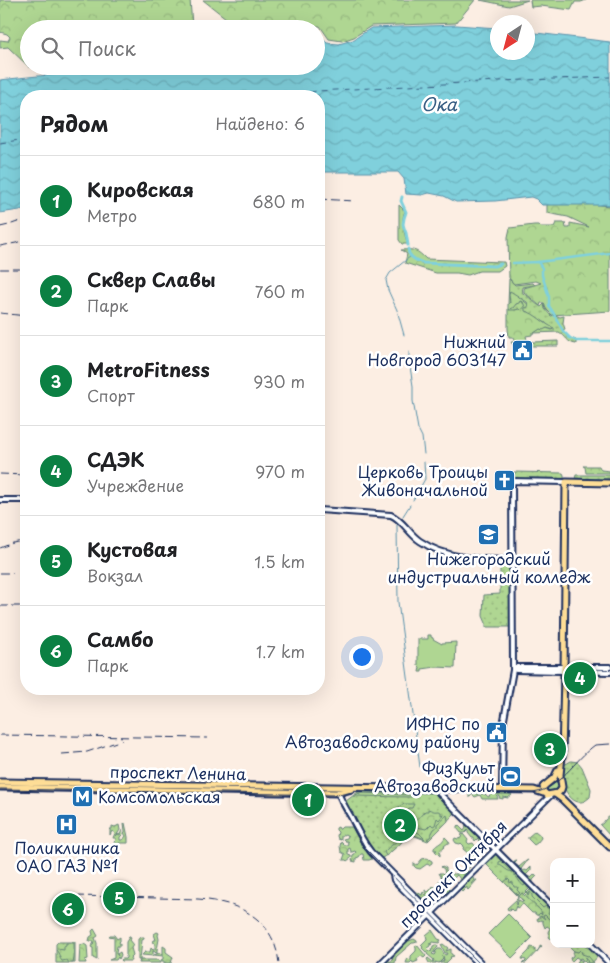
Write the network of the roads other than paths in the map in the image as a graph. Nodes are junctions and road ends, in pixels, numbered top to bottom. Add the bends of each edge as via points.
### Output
1 (566, 482) junction
2 (610, 483) edge
3 (0, 500) edge
4 (20, 500) edge
5 (325, 510) edge
6 (512, 560) junction
7 (610, 667) edge
8 (513, 668) junction
9 (563, 670) junction
10 (610, 672) edge
11 (552, 780) junction
12 (0, 782) edge
13 (561, 784) junction
14 (39, 785) junction
15 (544, 786) junction
16 (0, 787) edge
17 (438, 789) junction
18 (338, 790) junction
19 (502, 790) junction
20 (535, 790) junction
21 (561, 790) junction
22 (544, 793) junction
23 (553, 794) junction
24 (562, 799) junction
25 (542, 802) junction
26 (610, 847) edge
27 (495, 849) junction
28 (550, 904) edge
29 (430, 914) junction
30 (594, 948) edge
31 (381, 963) edge
32 (479, 963) edge
33 (609, 963) edge

1 - 2 main road
1 - 6 street via 512,481
1 - 9 main road
3 - 4 street
5 - 6 street via 391,515 417,539 435,549 469,559
6 - 8 street
7 - 9 street
8 - 9 street
8 - 19 street via 503,724
9 - 10 street
9 - 11 main road via 560,761
9 - 13 main road
11 - 13 main road
11 - 15 main road
12 - 14 main road, проспект Ленина
13 - 21 main road
14 - 16 main road, проспект Ленина
14 - 18 main road, проспект Ленина
15 - 20 main road, проспект Ленина
15 - 22 main road
17 - 18 main road, проспект Ленина
17 - 19 main road, проспект Ленина
17 - 27 street
18 - 29 street via 366,845
19 - 20 main road, проспект Ленина
20 - 22 main road, проспект Ленина
21 - 23 main road
21 - 24 main road
22 - 23 main road
22 - 25 street
23 - 24 main road
23 - 25 street, проспект Октября
24 - 26 main road
25 - 27 street, проспект Октября
27 - 28 street
27 - 29 street, проспект Октября
29 - 31 street, проспект Октября
29 - 32 street
30 - 33 street

